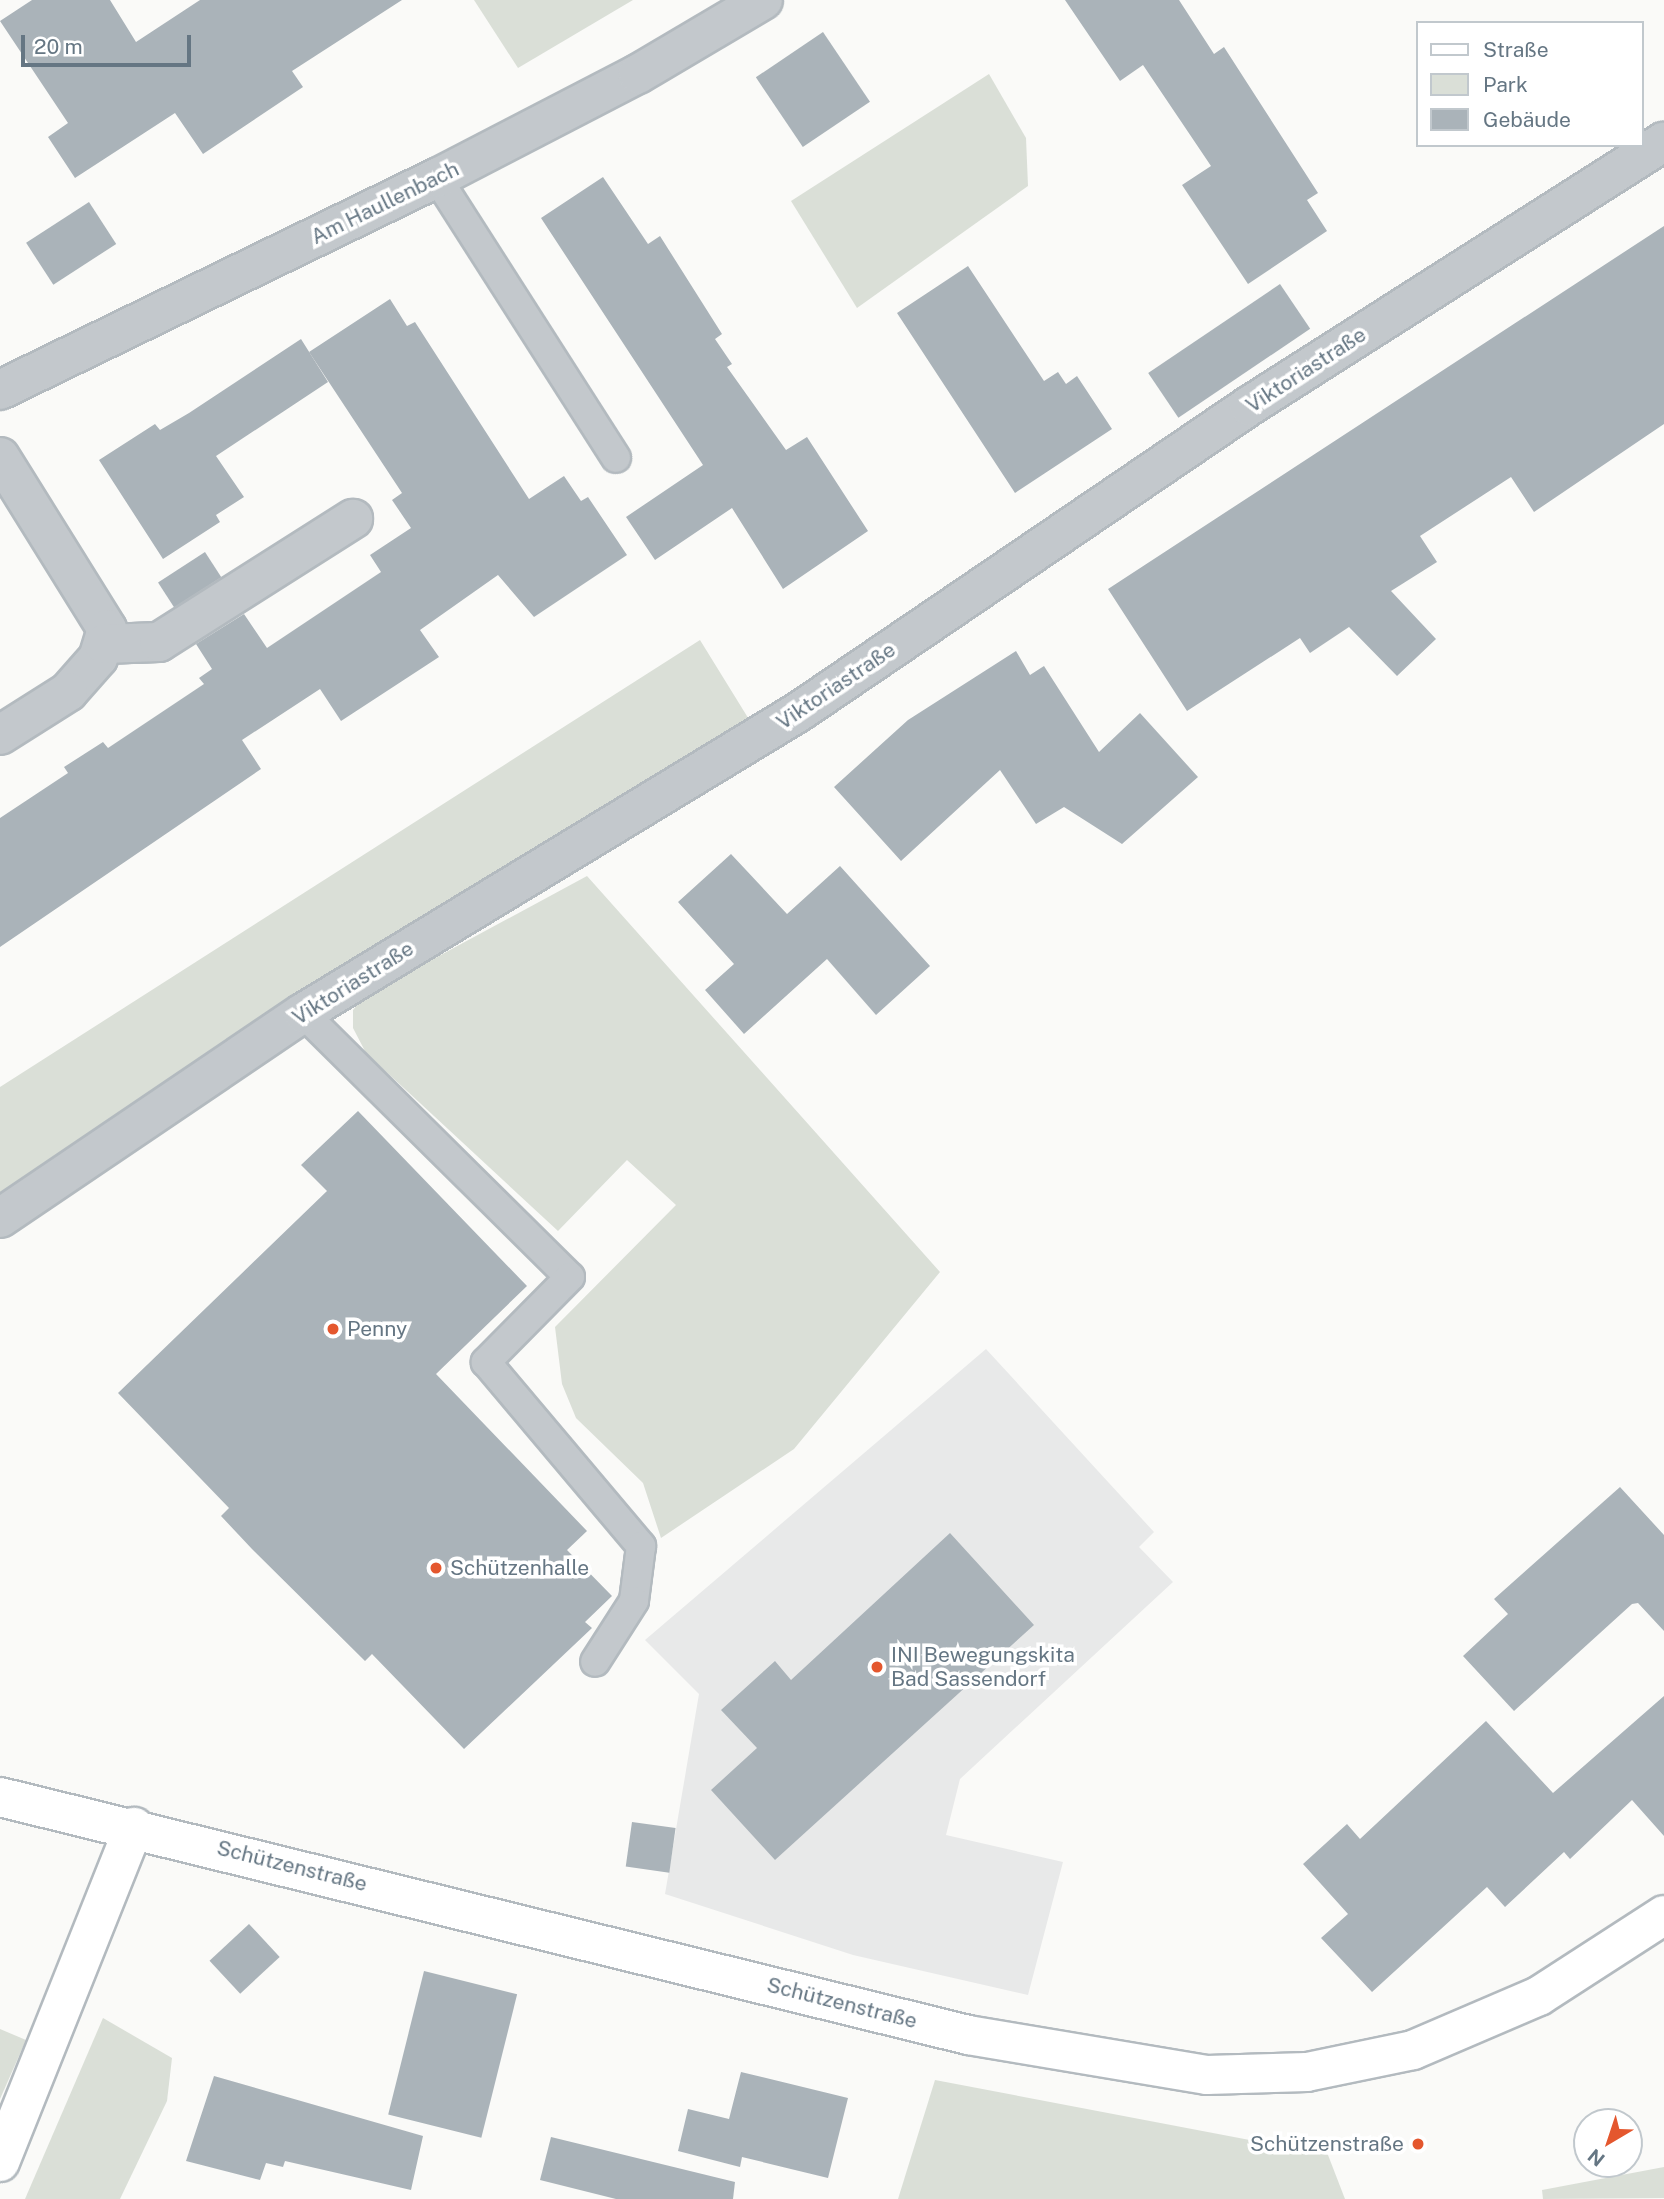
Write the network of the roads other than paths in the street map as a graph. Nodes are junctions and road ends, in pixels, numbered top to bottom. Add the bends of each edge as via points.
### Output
1 (763, 0) edge
2 (1664, 142) edge
3 (438, 178) junction
4 (0, 390) edge
5 (0, 457) edge
6 (616, 458) dead end
7 (354, 519) dead end
8 (104, 643) junction
9 (0, 735) edge
10 (303, 1013) junction
11 (0, 1219) edge
12 (594, 1662) dead end
13 (0, 1797) edge
14 (134, 1827) junction
15 (1664, 1915) edge
16 (0, 2162) edge

1 - 3 street, Am Haullenbach via 638,74
2 - 10 street, Viktoriastraße via 1249,407 800,711
3 - 4 street, Am Haullenbach
3 - 6 lane
5 - 8 street via 103,614
7 - 8 street via 159,642
8 - 9 street via 68,692
10 - 11 street, Viktoriastraße
10 - 12 lane via 570,1277 486,1362 641,1546 634,1601
13 - 14 street, Schützenstraße
14 - 15 street, Schützenstraße via 968,2035 1207,2075 1307,2072 1413,2050 1539,1996
14 - 16 street

